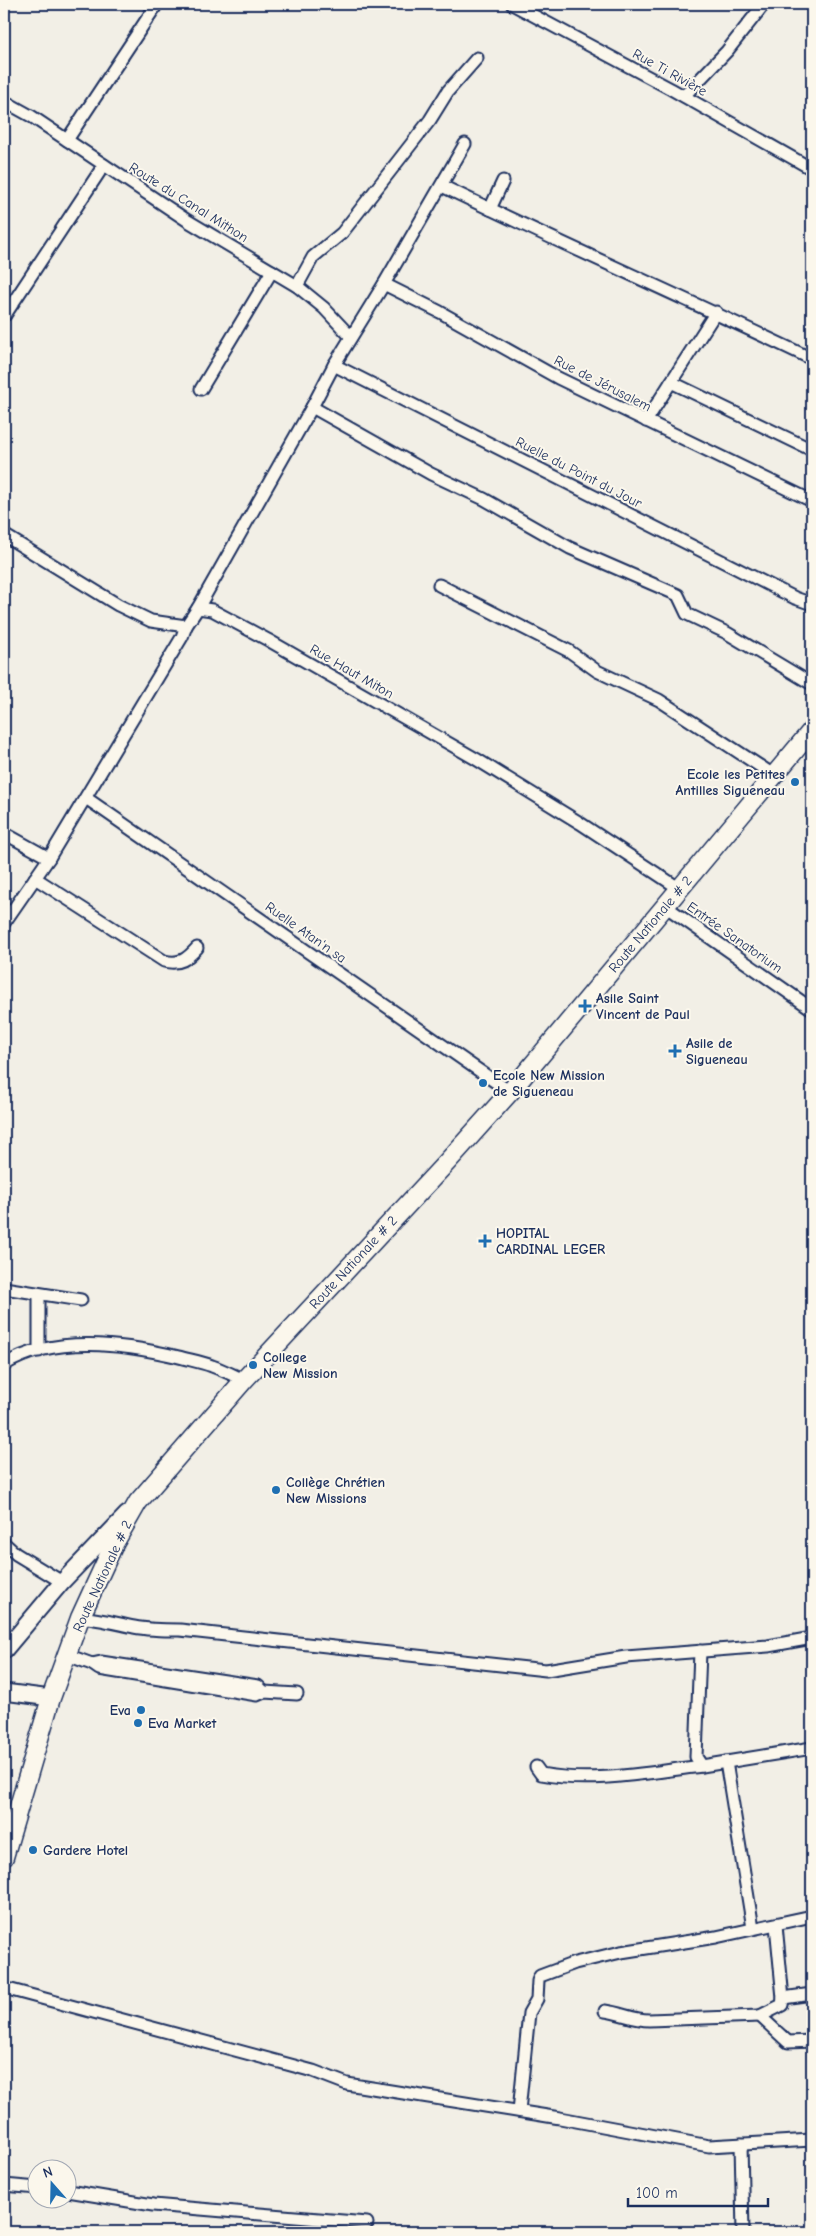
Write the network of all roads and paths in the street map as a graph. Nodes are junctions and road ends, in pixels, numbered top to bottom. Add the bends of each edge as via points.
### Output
1 (157, 4) edge
2 (512, 4) edge
3 (764, 4) edge
4 (477, 58) dead end
5 (684, 96) junction
6 (4, 101) edge
7 (67, 140) junction
8 (465, 144) dead end
9 (104, 165) junction
10 (812, 169) edge
11 (503, 180) dead end
12 (442, 186) junction
13 (490, 209) junction
14 (272, 271) junction
15 (384, 284) junction
16 (297, 286) junction
17 (716, 312) junction
18 (5, 315) edge
19 (351, 337) junction
20 (812, 359) edge
21 (334, 365) junction
22 (671, 382) junction
23 (201, 389) dead end
24 (312, 407) junction
25 (646, 421) junction
26 (812, 450) edge
27 (812, 502) edge
28 (4, 535) edge
29 (439, 585) dead end
30 (812, 604) edge
31 (198, 608) junction
32 (186, 626) junction
33 (812, 684) edge
34 (812, 730) edge
35 (775, 776) junction
36 (86, 798) junction
37 (4, 833) edge
38 (49, 858) junction
39 (35, 878) junction
40 (680, 889) junction
41 (665, 906) junction
42 (4, 923) edge
43 (197, 948) dead end
44 (812, 1009) edge
45 (510, 1092) junction
46 (4, 1288) edge
47 (40, 1295) junction
48 (81, 1300) dead end
49 (38, 1351) junction
50 (4, 1366) edge
51 (244, 1380) junction
52 (138, 1502) junction
53 (4, 1543) edge
54 (62, 1582) junction
55 (80, 1618) junction
56 (812, 1638) edge
57 (4, 1651) edge
58 (700, 1651) junction
59 (67, 1655) junction
60 (4, 1692) edge
61 (297, 1694) dead end
62 (51, 1698) junction
63 (812, 1748) edge
64 (726, 1762) junction
65 (536, 1766) dead end
66 (702, 1766) junction
67 (4, 1857) edge
68 (812, 1916) edge
69 (776, 1925) junction
70 (753, 1928) junction
71 (4, 1988) edge
72 (812, 1994) edge
73 (781, 2003) junction
74 (605, 2012) dead end
75 (760, 2016) junction
76 (777, 2031) junction
77 (812, 2041) edge
78 (519, 2111) junction
79 (812, 2140) edge
80 (741, 2144) junction
81 (4, 2185) edge
82 (28, 2187) edge
83 (78, 2193) edge
84 (366, 2223) dead end
85 (743, 2232) edge

1 - 7 street
2 - 5 street, Rue Ti Rivière
3 - 5 street via 727,51
4 - 16 street via 448,91 430,120 342,233 313,256
5 - 10 street, Rue Ti Rivière
6 - 7 street, Route du Canal Mithon
7 - 9 street, Route du Canal Mithon
8 - 12 street
9 - 14 street, Route du Canal Mithon via 188,221
9 - 18 street
11 - 13 street
12 - 13 street
12 - 15 street
13 - 17 street
14 - 16 street, Route du Canal Mithon
14 - 23 street
15 - 19 street
15 - 25 street, Rue de Jérusalem via 558,378
16 - 19 street, Route du Canal Mithon via 324,308
17 - 20 street
17 - 22 street
19 - 21 street
21 - 24 street
21 - 30 street, Ruelle du Point du Jour
22 - 25 street
22 - 26 street
24 - 31 street
24 - 33 street via 570,548 678,594 687,614 727,633
25 - 27 street, Rue de Jérusalem
28 - 32 street via 118,605 151,621
29 - 35 street via 569,651 597,671 659,700
31 - 32 street
31 - 40 street, Rue Haut Miton via 212,610 268,640 476,759
32 - 36 street via 182,638
34 - 35 main road, Route Nationale # 2
35 - 40 main road, Route Nationale # 2
36 - 38 street
36 - 45 street, Ruelle Atan'n sa
37 - 38 street
38 - 39 street
39 - 42 street
39 - 43 street via 164,961 186,960
40 - 41 main road, Route Nationale # 2
41 - 44 street, Entrée Sanatorium
41 - 45 main road, Route Nationale # 2
45 - 51 main road, Route Nationale # 2
46 - 47 street
47 - 48 street
47 - 49 street
49 - 50 street via 18,1357
49 - 51 street via 82,1345 148,1350 211,1365
51 - 52 main road, Route Nationale # 2
52 - 54 main road
52 - 55 main road, Route Nationale # 2 via 114,1544
53 - 54 street
54 - 57 main road
55 - 58 street via 153,1630 180,1630 546,1670 626,1657
55 - 59 main road, Route Nationale # 2
56 - 58 street via 768,1646
58 - 66 street via 696,1757
59 - 61 street via 92,1664 101,1662 258,1686 264,1692
59 - 62 main road, Route Nationale # 2
60 - 62 main road
62 - 67 main road, Route Nationale # 2
63 - 64 street
64 - 66 street
64 - 70 street
65 - 66 street via 541,1774 569,1778
68 - 69 street
69 - 70 street
69 - 73 street
70 - 78 street via 621,1952 575,1963 540,1976 537,1999 529,2013
71 - 78 street via 313,2071 347,2084
72 - 73 street
73 - 75 street
73 - 76 street
74 - 75 street via 625,2014 635,2020
75 - 76 street
76 - 77 street via 788,2042
78 - 80 street via 709,2146
79 - 80 street
80 - 85 street
81 - 82 street
83 - 84 street via 153,2205

